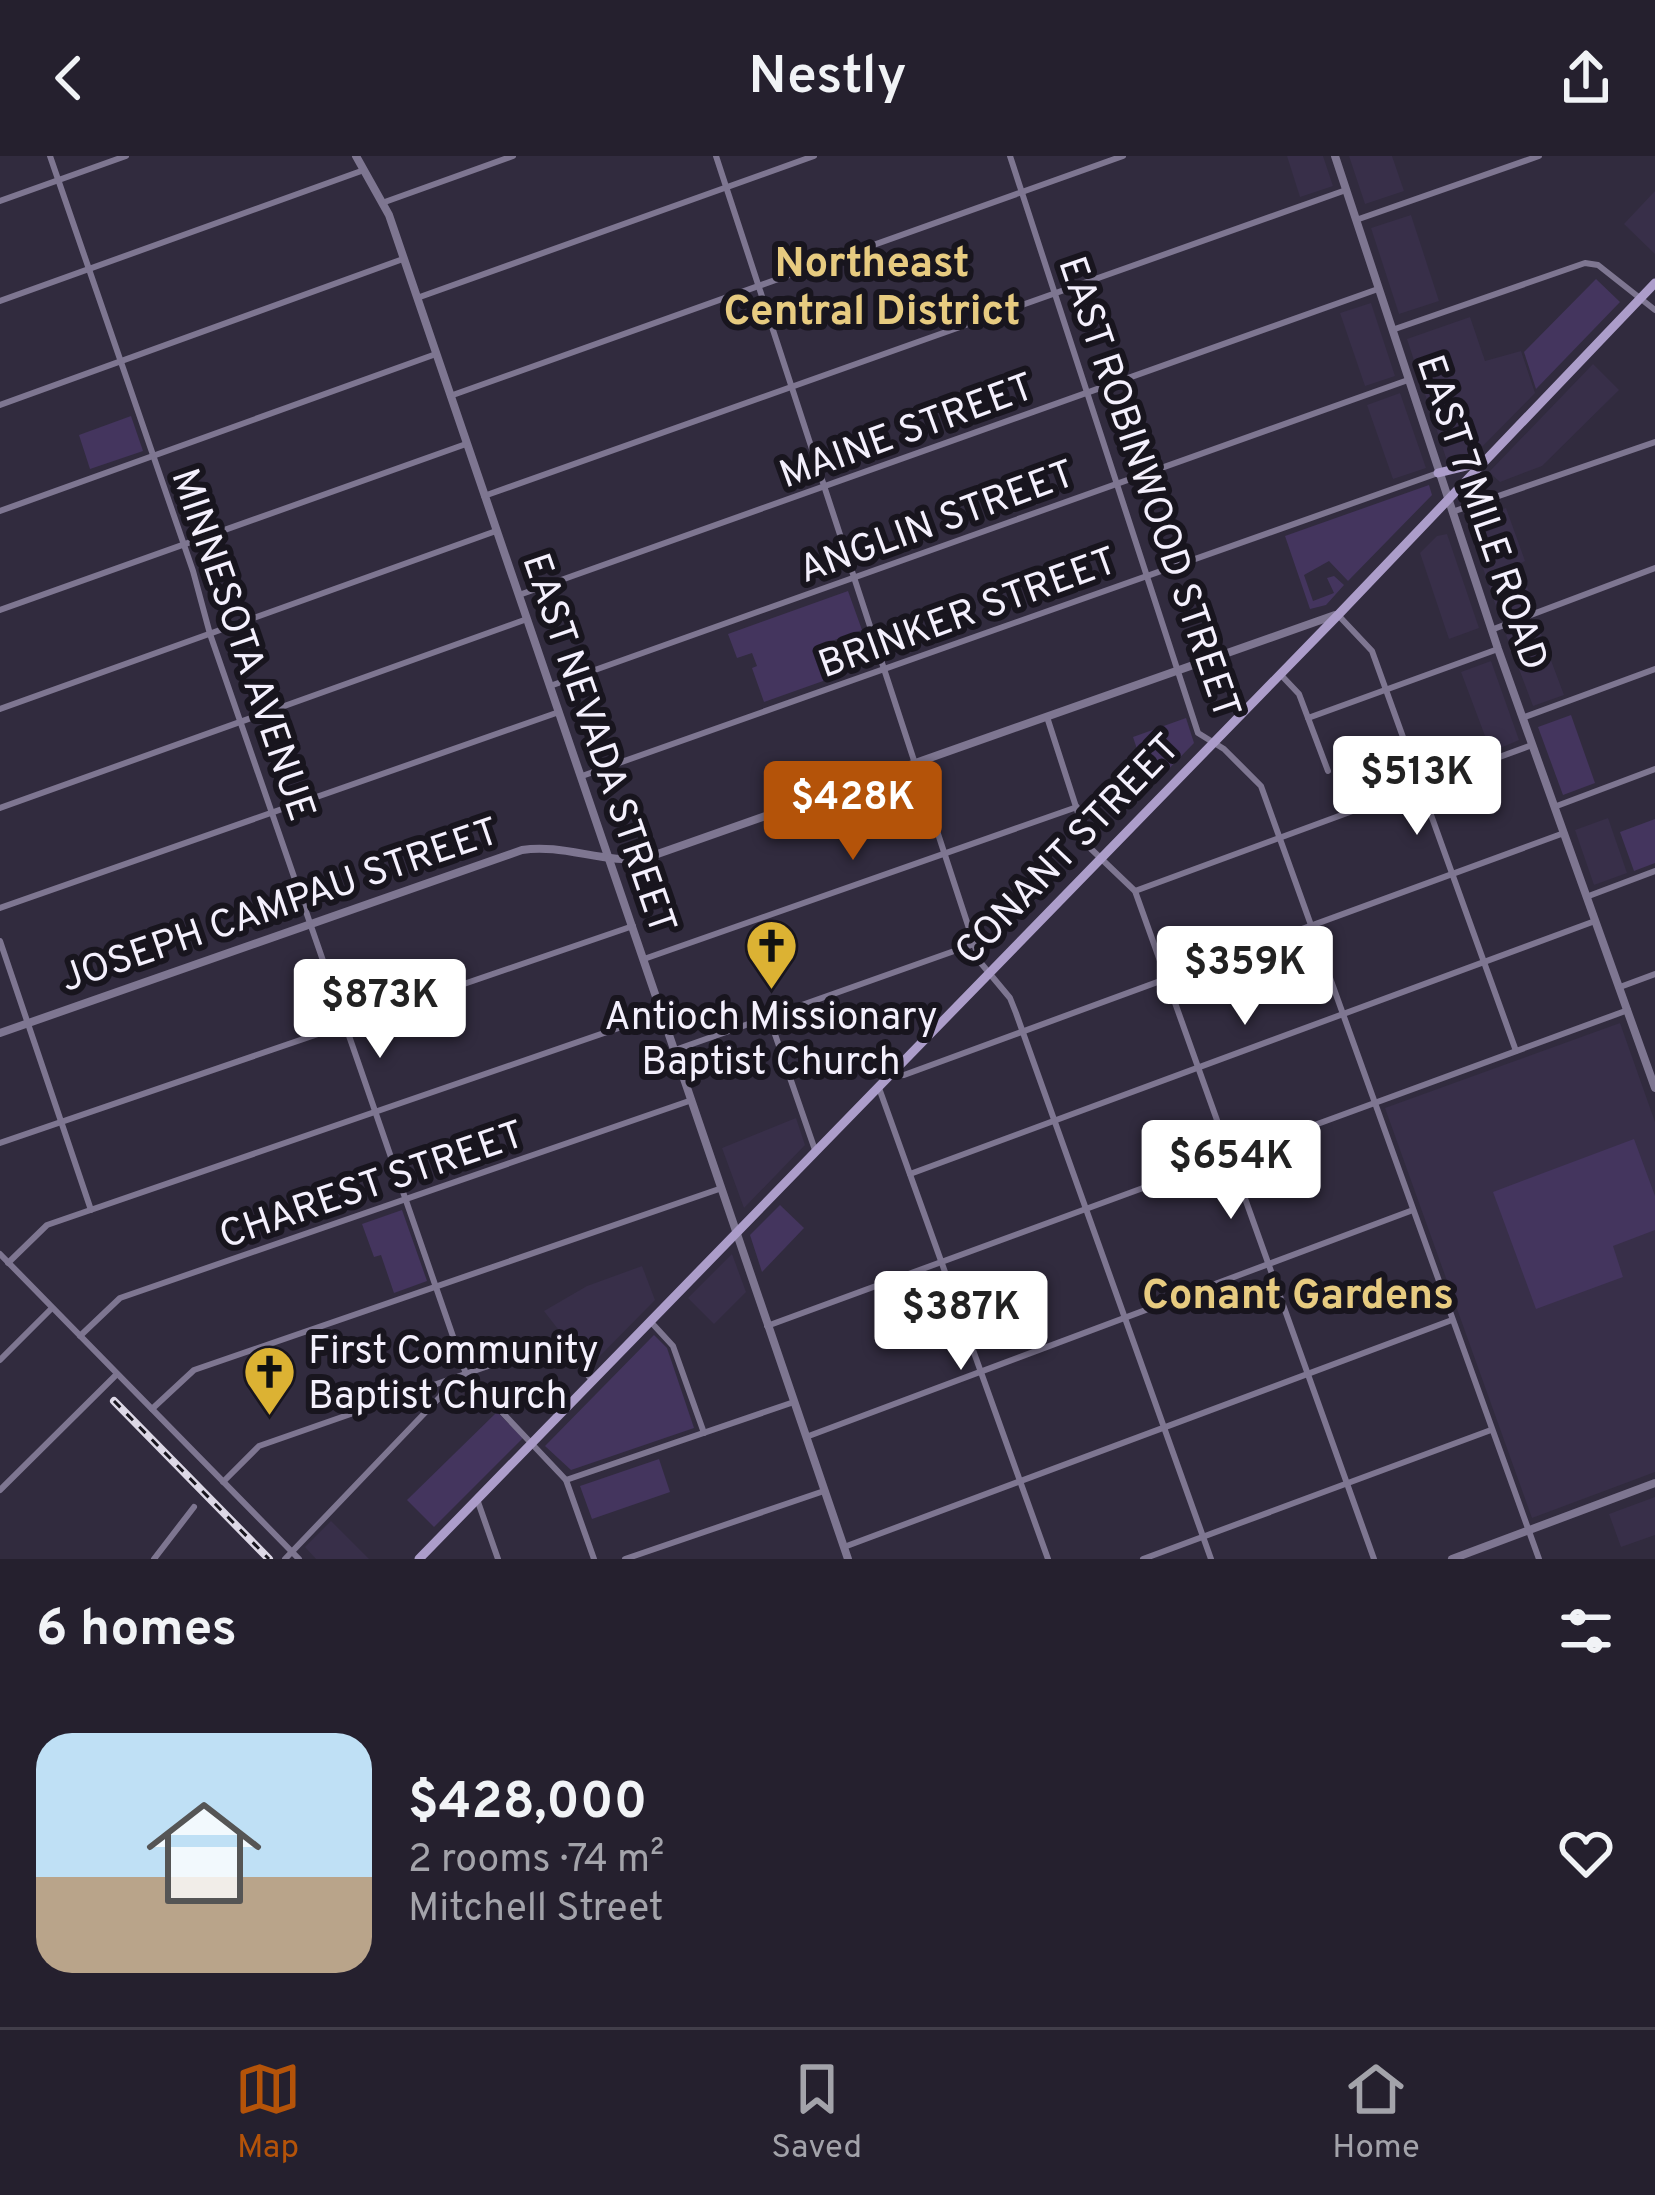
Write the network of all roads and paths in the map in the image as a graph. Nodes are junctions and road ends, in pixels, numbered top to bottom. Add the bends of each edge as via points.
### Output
1 (50, 156) edge
2 (126, 156) edge
3 (356, 156) edge
4 (513, 156) edge
5 (716, 156) edge
6 (814, 156) edge
7 (1010, 156) edge
8 (1123, 156) edge
9 (1335, 156) edge
10 (1539, 156) edge
11 (364, 170) junction
12 (58, 180) junction
13 (727, 187) junction
14 (1346, 190) junction
15 (1022, 192) junction
16 (0, 201) edge
17 (382, 203) junction
18 (1356, 220) junction
19 (404, 259) junction
20 (88, 269) junction
21 (1655, 283) edge
22 (759, 286) junction
23 (1378, 289) junction
24 (1055, 293) junction
25 (417, 298) junction
26 (1639, 299) junction
27 (0, 301) edge
28 (1655, 310) edge
29 (1392, 330) junction
30 (436, 354) junction
31 (121, 362) junction
32 (1408, 380) junction
33 (792, 387) junction
34 (1087, 392) junction
35 (450, 396) junction
36 (0, 405) edge
37 (1655, 442) edge
38 (466, 444) junction
39 (153, 456) junction
40 (1483, 462) junction
41 (1438, 472) junction
42 (1117, 484) junction
43 (824, 486) junction
44 (484, 496) junction
45 (1448, 498) junction
46 (0, 511) edge
47 (1452, 512) junction
48 (496, 531) junction
49 (183, 544) junction
50 (1655, 568) edge
51 (1147, 575) junction
52 (854, 578) junction
53 (519, 595) junction
54 (0, 610) edge
55 (1339, 613) junction
56 (527, 619) junction
57 (1491, 630) junction
58 (210, 634) junction
59 (1498, 649) junction
60 (1177, 668) junction
61 (884, 669) junction
62 (1655, 669) edge
63 (1279, 673) junction
64 (550, 686) junction
65 (1387, 690) junction
66 (0, 709) edge
67 (559, 712) junction
68 (1046, 714) junction
69 (1308, 718) junction
70 (1522, 718) junction
71 (241, 722) junction
72 (1210, 742) junction
73 (1532, 745) junction
74 (914, 761) junction
75 (1655, 769) edge
76 (1328, 770) dead end
77 (581, 776) junction
78 (1421, 786) junction
79 (1076, 806) junction
80 (1554, 807) junction
81 (0, 808) edge
82 (274, 812) junction
83 (1564, 833) junction
84 (1280, 839) junction
85 (944, 852) junction
86 (609, 857) junction
87 (1097, 858) junction
88 (1655, 871) edge
89 (1452, 874) junction
90 (1135, 891) junction
91 (1586, 897) junction
92 (0, 908) edge
93 (1595, 921) junction
94 (310, 924) junction
95 (633, 926) junction
96 (1311, 926) junction
97 (0, 941) edge
98 (974, 944) junction
99 (644, 959) junction
100 (1484, 962) junction
101 (987, 973) junction
102 (1655, 974) edge
103 (1167, 979) junction
104 (1620, 988) junction
105 (1628, 1010) junction
106 (662, 1013) junction
107 (1342, 1014) junction
108 (770, 1017) junction
109 (27, 1023) junction
110 (345, 1024) junction
111 (0, 1033) edge
112 (1023, 1033) junction
113 (675, 1050) junction
114 (1516, 1051) junction
115 (1198, 1067) junction
116 (887, 1076) junction
117 (1654, 1081) edge
118 (878, 1086) junction
119 (692, 1100) junction
120 (1374, 1103) junction
121 (376, 1111) junction
122 (1054, 1120) junction
123 (62, 1123) junction
124 (0, 1143) edge
125 (815, 1150) junction
126 (1230, 1156) junction
127 (910, 1174) junction
128 (722, 1188) junction
129 (406, 1199) junction
130 (1086, 1209) junction
131 (91, 1210) junction
132 (1413, 1210) junction
133 (736, 1231) junction
134 (0, 1254) edge
135 (943, 1262) junction
136 (8, 1263) junction
137 (1269, 1263) junction
138 (436, 1286) junction
139 (52, 1307) junction
140 (1124, 1317) junction
141 (1452, 1319) junction
142 (650, 1321) junction
143 (767, 1326) junction
144 (80, 1336) junction
145 (0, 1360) edge
146 (982, 1371) junction
147 (1308, 1373) junction
148 (117, 1374) junction
149 (466, 1374) junction
150 (450, 1379) junction
151 (592, 1380) junction
152 (794, 1402) junction
153 (152, 1409) junction
154 (1164, 1427) junction
155 (1491, 1430) junction
156 (704, 1433) junction
157 (806, 1437) junction
158 (532, 1442) junction
159 (566, 1480) junction
160 (1021, 1481) junction
161 (224, 1482) junction
162 (1347, 1483) junction
163 (1655, 1483) edge
164 (0, 1490) edge
165 (824, 1491) junction
166 (477, 1499) junction
167 (194, 1508) dead end
168 (1527, 1531) junction
169 (1203, 1537) junction
170 (844, 1546) junction
171 (292, 1551) junction
172 (154, 1559) edge
173 (285, 1559) edge
174 (299, 1559) edge
175 (419, 1559) edge
176 (498, 1559) edge
177 (594, 1559) edge
178 (626, 1559) edge
179 (848, 1559) edge
180 (1048, 1559) edge
181 (1143, 1559) edge
182 (1211, 1559) edge
183 (1374, 1559) edge
184 (1452, 1559) edge
185 (1539, 1559) edge

1 - 12 street, MINNESOTA AVENUE
2 - 12 street
3 - 11 street, EAST NEVADA STREET
4 - 17 street
5 - 13 street
6 - 13 street
7 - 15 street, EAST ROBINWOOD STREET
8 - 15 street
9 - 14 street, EAST 7 MILE ROAD
10 - 18 street
11 - 17 street, EAST NEVADA STREET
11 - 20 street
12 - 16 street
12 - 20 street, MINNESOTA AVENUE
13 - 22 street
13 - 25 street
14 - 18 street, EAST 7 MILE ROAD
14 - 24 street
15 - 22 street
15 - 24 street, EAST ROBINWOOD STREET
17 - 19 street, EAST NEVADA STREET
18 - 23 street, EAST 7 MILE ROAD
19 - 25 street, EAST NEVADA STREET
19 - 31 street
20 - 27 street
20 - 31 street, MINNESOTA AVENUE
21 - 26 main road, CONANT STREET
22 - 33 street
22 - 35 street
23 - 29 street, EAST 7 MILE ROAD
23 - 34 street, MAINE STREET
24 - 33 street
24 - 34 street, EAST ROBINWOOD STREET
25 - 30 street, EAST NEVADA STREET
26 - 28 street
26 - 29 street via 1585,262
26 - 40 main road, CONANT STREET
29 - 32 street, EAST 7 MILE ROAD
30 - 35 street, EAST NEVADA STREET
30 - 39 street
31 - 36 street
31 - 39 street, MINNESOTA AVENUE
32 - 41 street, EAST 7 MILE ROAD
32 - 42 street, ANGLIN STREET
33 - 43 street
33 - 44 street
34 - 42 street, EAST ROBINWOOD STREET
34 - 43 street, MAINE STREET
35 - 38 street, EAST NEVADA STREET
37 - 47 street
38 - 44 street, EAST NEVADA STREET
38 - 49 street
39 - 46 street
39 - 49 street, MINNESOTA AVENUE
40 - 41 main road
40 - 45 main road, CONANT STREET
41 - 45 street, EAST 7 MILE ROAD
41 - 51 street, BRINKER STREET
42 - 51 street, EAST ROBINWOOD STREET
42 - 52 street, ANGLIN STREET
43 - 52 street
43 - 53 street, MAINE STREET
44 - 48 street, EAST NEVADA STREET
45 - 47 street, EAST 7 MILE ROAD
45 - 55 main road, CONANT STREET
47 - 57 street, EAST 7 MILE ROAD
48 - 53 street, EAST NEVADA STREET
48 - 58 street
49 - 54 street
49 - 58 street, MINNESOTA AVENUE
50 - 57 street
51 - 60 street, EAST ROBINWOOD STREET
51 - 61 street, BRINKER STREET
52 - 61 street
52 - 64 street, ANGLIN STREET
53 - 56 street, EAST NEVADA STREET
55 - 60 street, JOSEPH CAMPAU STREET
55 - 63 main road, CONANT STREET
55 - 65 street via 1370,647
56 - 64 street, EAST NEVADA STREET
56 - 71 street
57 - 59 street, EAST 7 MILE ROAD
58 - 66 street
58 - 71 street, MINNESOTA AVENUE
59 - 65 street
59 - 70 street, EAST 7 MILE ROAD
60 - 68 street, JOSEPH CAMPAU STREET
60 - 72 street, EAST ROBINWOOD STREET via 1198,733
61 - 74 street
61 - 77 street, BRINKER STREET
62 - 70 street
63 - 69 street
63 - 72 main road, CONANT STREET
64 - 67 street, EAST NEVADA STREET
65 - 69 street
65 - 78 street
67 - 77 street, EAST NEVADA STREET
67 - 82 street
68 - 74 street, JOSEPH CAMPAU STREET
68 - 79 street
69 - 76 street
70 - 73 street, EAST 7 MILE ROAD
71 - 81 street
71 - 82 street, MINNESOTA AVENUE
72 - 84 street, EAST ROBINWOOD STREET via 1258,781
72 - 87 main road, CONANT STREET
73 - 78 street
73 - 80 street, EAST 7 MILE ROAD
74 - 85 street
74 - 86 street, JOSEPH CAMPAU STREET via 650,857
75 - 80 street
77 - 86 street, EAST NEVADA STREET
78 - 84 street
78 - 89 street
79 - 85 street
79 - 87 street
80 - 83 street, EAST 7 MILE ROAD
82 - 92 street
82 - 94 street, MINNESOTA AVENUE
83 - 89 street
83 - 91 street, EAST 7 MILE ROAD
84 - 90 street
84 - 96 street, EAST ROBINWOOD STREET
85 - 98 street
85 - 99 street
86 - 94 street, JOSEPH CAMPAU STREET via 526,849
86 - 95 street, EAST NEVADA STREET
87 - 90 street
87 - 101 main road, CONANT STREET
88 - 91 street
89 - 96 street
89 - 100 street
90 - 103 street
91 - 93 street, EAST 7 MILE ROAD
93 - 100 street
93 - 104 street, EAST 7 MILE ROAD
94 - 109 street, JOSEPH CAMPAU STREET
94 - 110 street, MINNESOTA AVENUE
95 - 99 street, EAST NEVADA STREET
95 - 110 street
96 - 103 street
96 - 107 street, EAST ROBINWOOD STREET
97 - 109 street
98 - 101 street
98 - 108 street
99 - 106 street, EAST NEVADA STREET
100 - 107 street
100 - 114 street
101 - 112 street via 1010,998
101 - 116 main road, CONANT STREET
102 - 104 street
103 - 112 street
103 - 115 street
104 - 105 street, EAST 7 MILE ROAD
105 - 114 street
105 - 117 street, EAST 7 MILE ROAD
106 - 113 street, EAST NEVADA STREET
106 - 121 street
107 - 115 street
107 - 120 street, EAST ROBINWOOD STREET
108 - 113 street
108 - 125 street
109 - 111 street, JOSEPH CAMPAU STREET
109 - 123 street
110 - 121 street, MINNESOTA AVENUE
110 - 123 street
112 - 116 street
112 - 122 street
113 - 119 street, EAST NEVADA STREET
114 - 120 street
115 - 122 street
115 - 126 street
116 - 118 main road, CONANT STREET
118 - 125 main road, CONANT STREET
118 - 127 street
119 - 128 street, EAST NEVADA STREET
119 - 129 street, CHAREST STREET
120 - 126 street
120 - 132 street, EAST ROBINWOOD STREET
121 - 129 street, MINNESOTA AVENUE
121 - 131 street
122 - 127 street
122 - 130 street
123 - 124 street
123 - 131 street
125 - 133 main road, CONANT STREET
126 - 130 street
126 - 137 street
127 - 135 street
128 - 133 street, EAST NEVADA STREET
128 - 138 street
129 - 138 street, MINNESOTA AVENUE
129 - 144 street, CHAREST STREET via 120,1298
130 - 135 street
130 - 140 street
131 - 136 street via 43,1228
132 - 137 street
132 - 141 street, EAST ROBINWOOD STREET
133 - 142 main road, CONANT STREET
133 - 143 street, EAST NEVADA STREET
134 - 136 street
135 - 143 street
135 - 146 street
136 - 139 street
137 - 140 street
137 - 147 street
138 - 149 street, MINNESOTA AVENUE
138 - 153 street via 194,1370
139 - 144 street
139 - 145 street
140 - 146 street
140 - 154 street
141 - 147 street
141 - 155 street, EAST ROBINWOOD STREET
142 - 151 main road, CONANT STREET
142 - 156 street via 673,1346
143 - 152 street, EAST NEVADA STREET
144 - 148 street
146 - 157 street
146 - 160 street
147 - 154 street
147 - 162 street
148 - 153 street
148 - 164 street
149 - 150 street
149 - 151 street via 560,1342
149 - 158 street
150 - 161 street via 259,1446
150 - 171 street
151 - 158 main road, CONANT STREET
152 - 156 street
152 - 157 street, EAST NEVADA STREET
153 - 161 street
154 - 160 street
154 - 169 street
155 - 162 street
155 - 168 street, EAST ROBINWOOD STREET
156 - 159 street
157 - 165 street, EAST NEVADA STREET
158 - 159 street
158 - 166 main road, CONANT STREET
159 - 177 street
160 - 170 street
160 - 180 street
161 - 171 street
162 - 169 street
162 - 183 street
163 - 168 street
165 - 170 street, EAST NEVADA STREET
165 - 178 street
166 - 175 main road, CONANT STREET
166 - 176 street
167 - 172 street
168 - 184 street
168 - 185 street, EAST ROBINWOOD STREET
169 - 181 street
169 - 182 street
170 - 179 street, EAST NEVADA STREET
171 - 173 street
171 - 174 street

